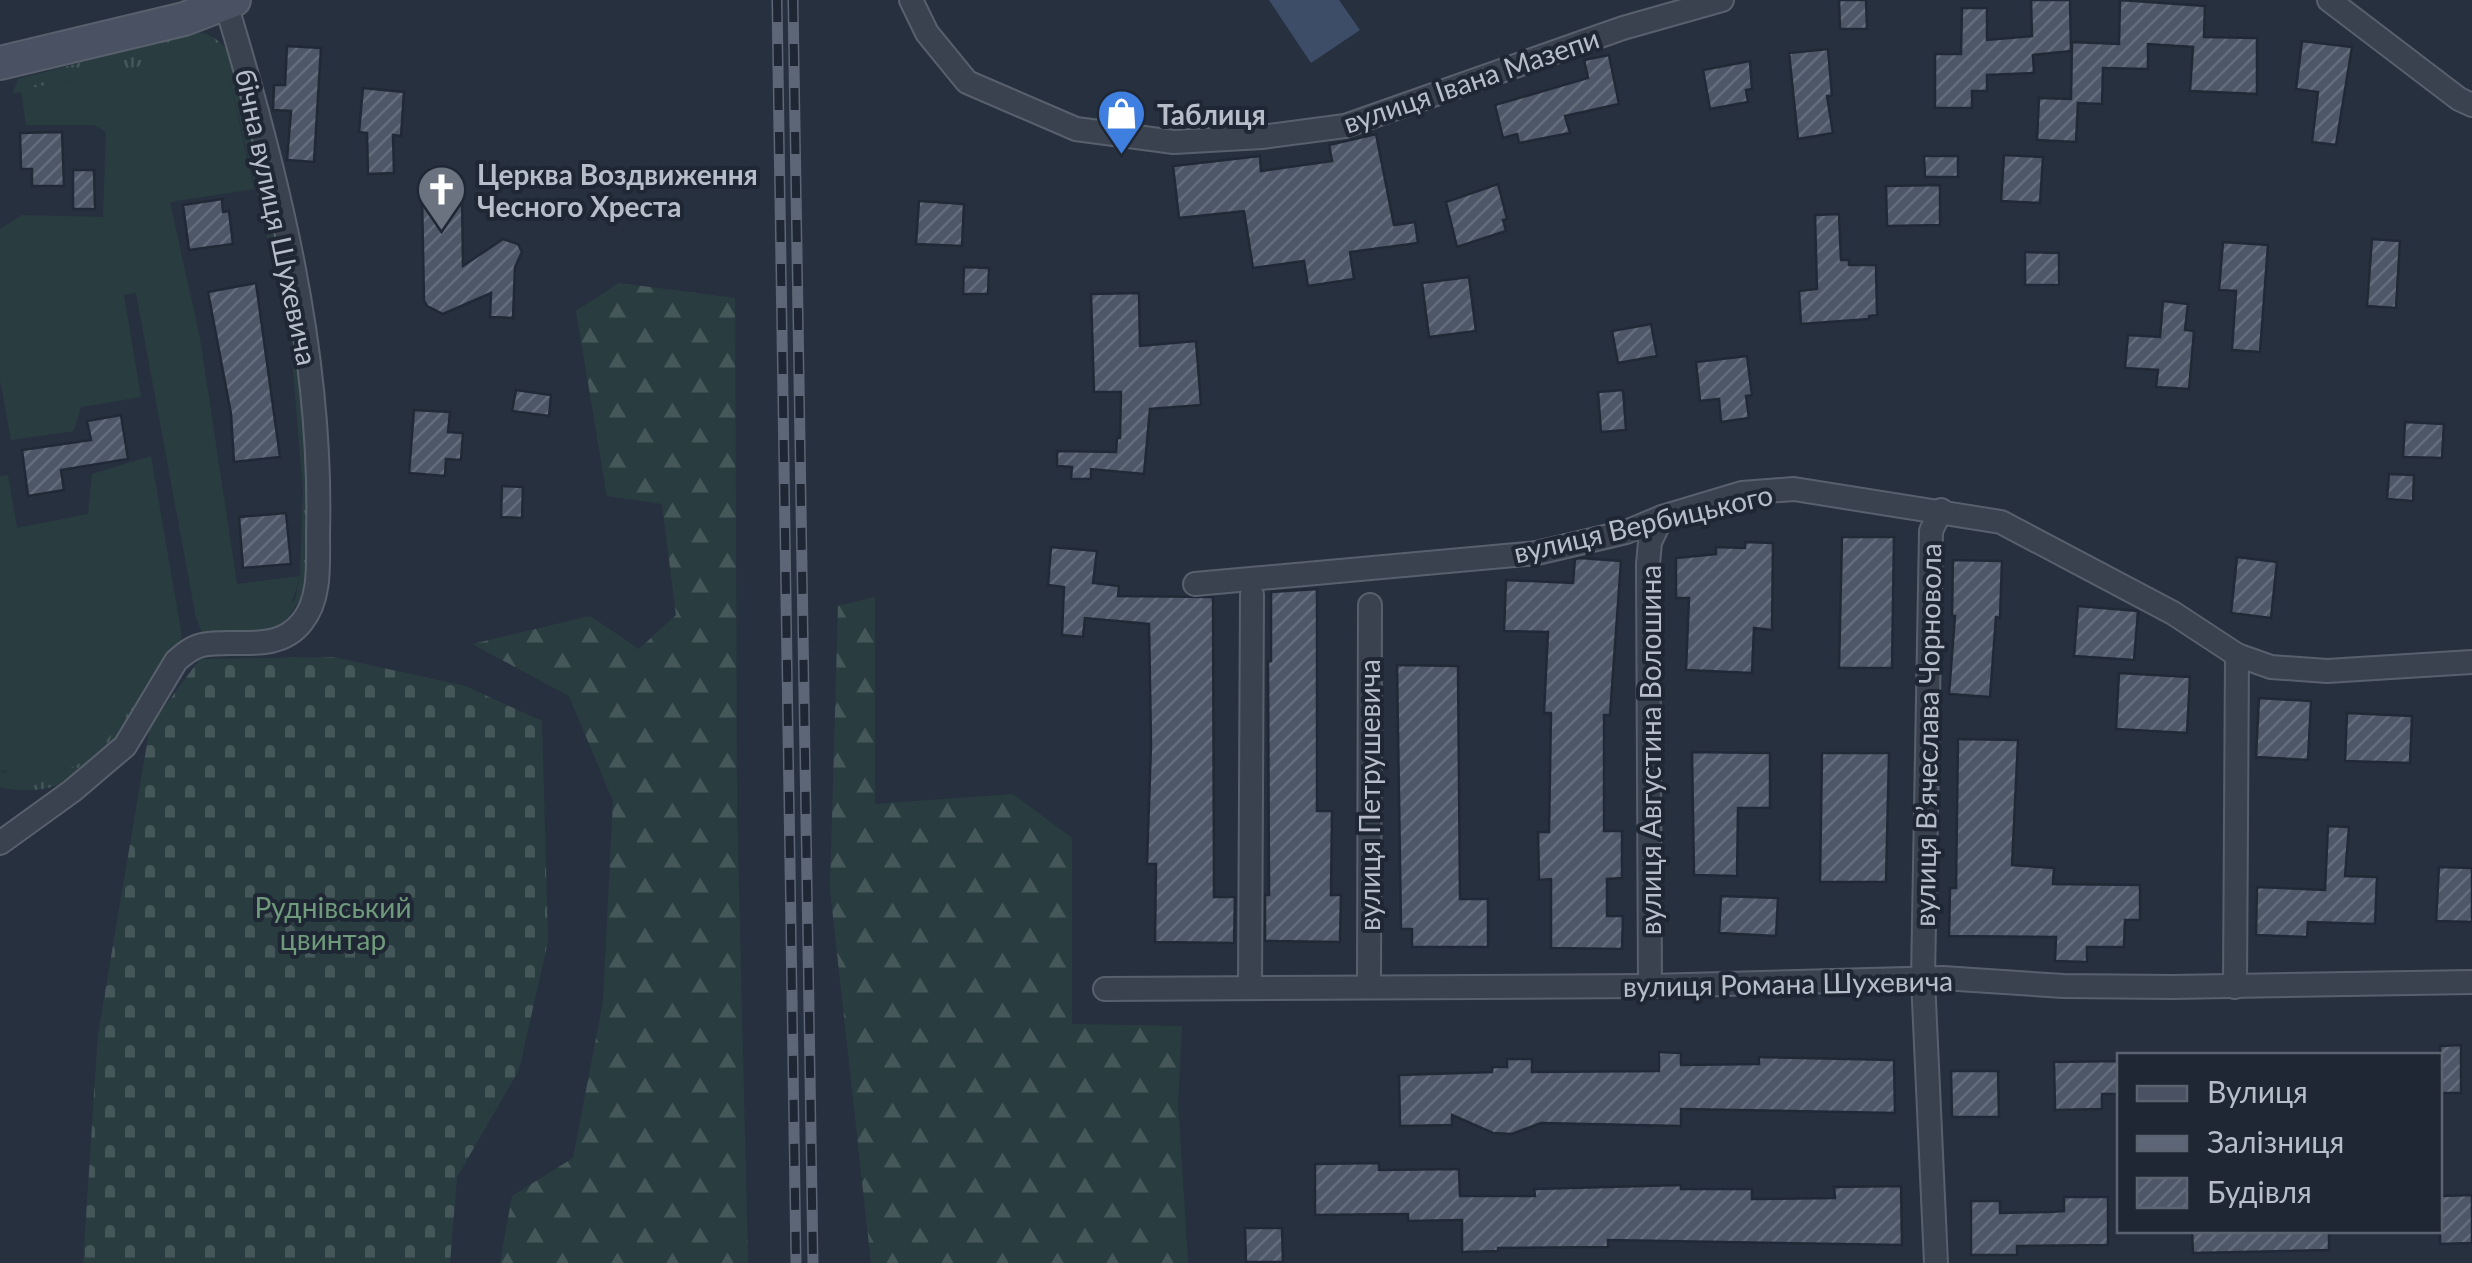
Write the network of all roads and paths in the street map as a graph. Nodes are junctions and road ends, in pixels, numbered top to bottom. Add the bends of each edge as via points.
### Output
1 (911, 0) edge
2 (1722, 0) edge
3 (2329, 0) edge
4 (230, 2) edge
5 (0, 63) edge
6 (2472, 105) edge
7 (1941, 510) junction
8 (1662, 517) junction
9 (1195, 584) dead end
10 (1252, 595) dead end
11 (1370, 605) dead end
12 (2237, 655) junction
13 (2472, 662) edge
14 (0, 843) edge
15 (1923, 979) junction
16 (2472, 982) edge
17 (1369, 986) junction
18 (1650, 986) junction
19 (1250, 987) junction
20 (2235, 987) junction
21 (1105, 990) dead end
22 (1936, 1263) edge

1 - 2 street, вулиця Івана Мазепи via 927,32 968,82 1076,129 1174,142 1344,126
3 - 6 street
4 - 5 main road
4 - 14 street, бічна вулиця Шухевича via 304,318 319,503 312,608 287,635 201,645 176,660 125,746
7 - 8 street, вулиця Вербицького via 1794,489 1742,494
7 - 12 street, вулиця Вербицького via 2001,522 2040,540
7 - 15 street, вулиця Вʼячеслава Чорновола via 1931,531
8 - 9 street, вулиця Вербицького via 1537,552
8 - 18 street, вулиця Августина Волошина via 1648,564
10 - 19 street
11 - 17 street, вулиця Петрушевича
12 - 13 street, вулиця Вербицького via 2271,667 2328,671
12 - 20 street
15 - 18 street, вулиця Романа Шухевича
15 - 20 street, вулиця Романа Шухевича
15 - 22 street, вулиця Вʼячеслава Чорновола
16 - 20 street, вулиця Романа Шухевича
17 - 18 street, вулиця Романа Шухевича
17 - 19 street, вулиця Романа Шухевича
19 - 21 street, вулиця Романа Шухевича

